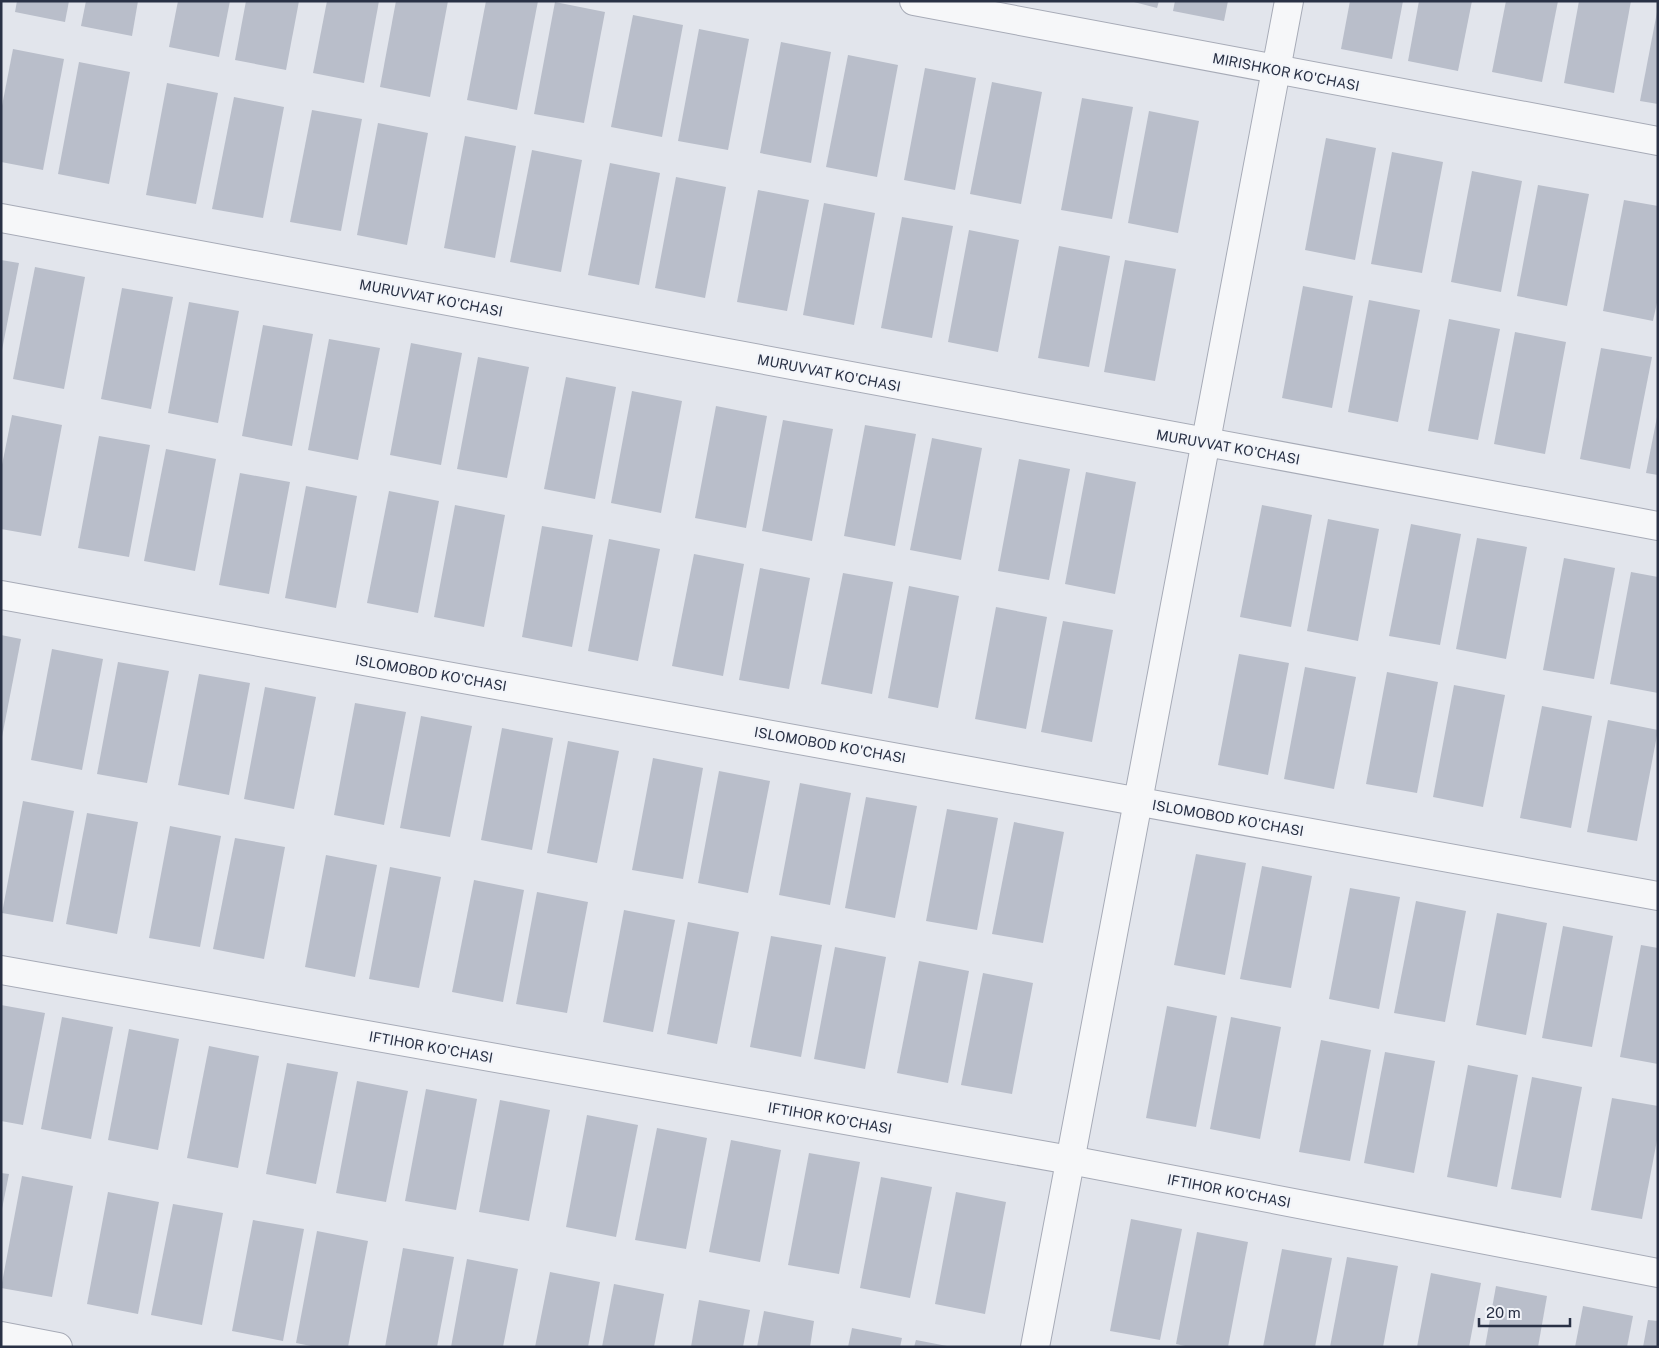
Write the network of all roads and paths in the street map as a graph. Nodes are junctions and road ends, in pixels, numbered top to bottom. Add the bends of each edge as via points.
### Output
1 (914, 1) edge
2 (1288, 1) edge
3 (1277, 71) junction
4 (1658, 141) edge
5 (1, 218) edge
6 (1206, 443) junction
7 (1658, 526) edge
8 (1, 595) edge
9 (1138, 801) junction
10 (1658, 896) edge
11 (1, 970) edge
12 (1070, 1160) junction
13 (1658, 1272) edge
14 (1, 1336) edge
15 (58, 1347) edge
16 (1035, 1347) edge

1 - 3 street, MIRISHKOR KO'CHASI
2 - 3 street
3 - 4 street, MIRISHKOR KO'CHASI
3 - 6 street
5 - 6 street, MURUVVAT KO'CHASI
6 - 7 street, MURUVVAT KO'CHASI
6 - 9 street
8 - 9 street, ISLOMOBOD KO'CHASI
9 - 10 street, ISLOMOBOD KO'CHASI
9 - 12 street
11 - 12 street, IFTIHOR KO'CHASI
12 - 13 street, IFTIHOR KO'CHASI
12 - 16 street
14 - 15 street

